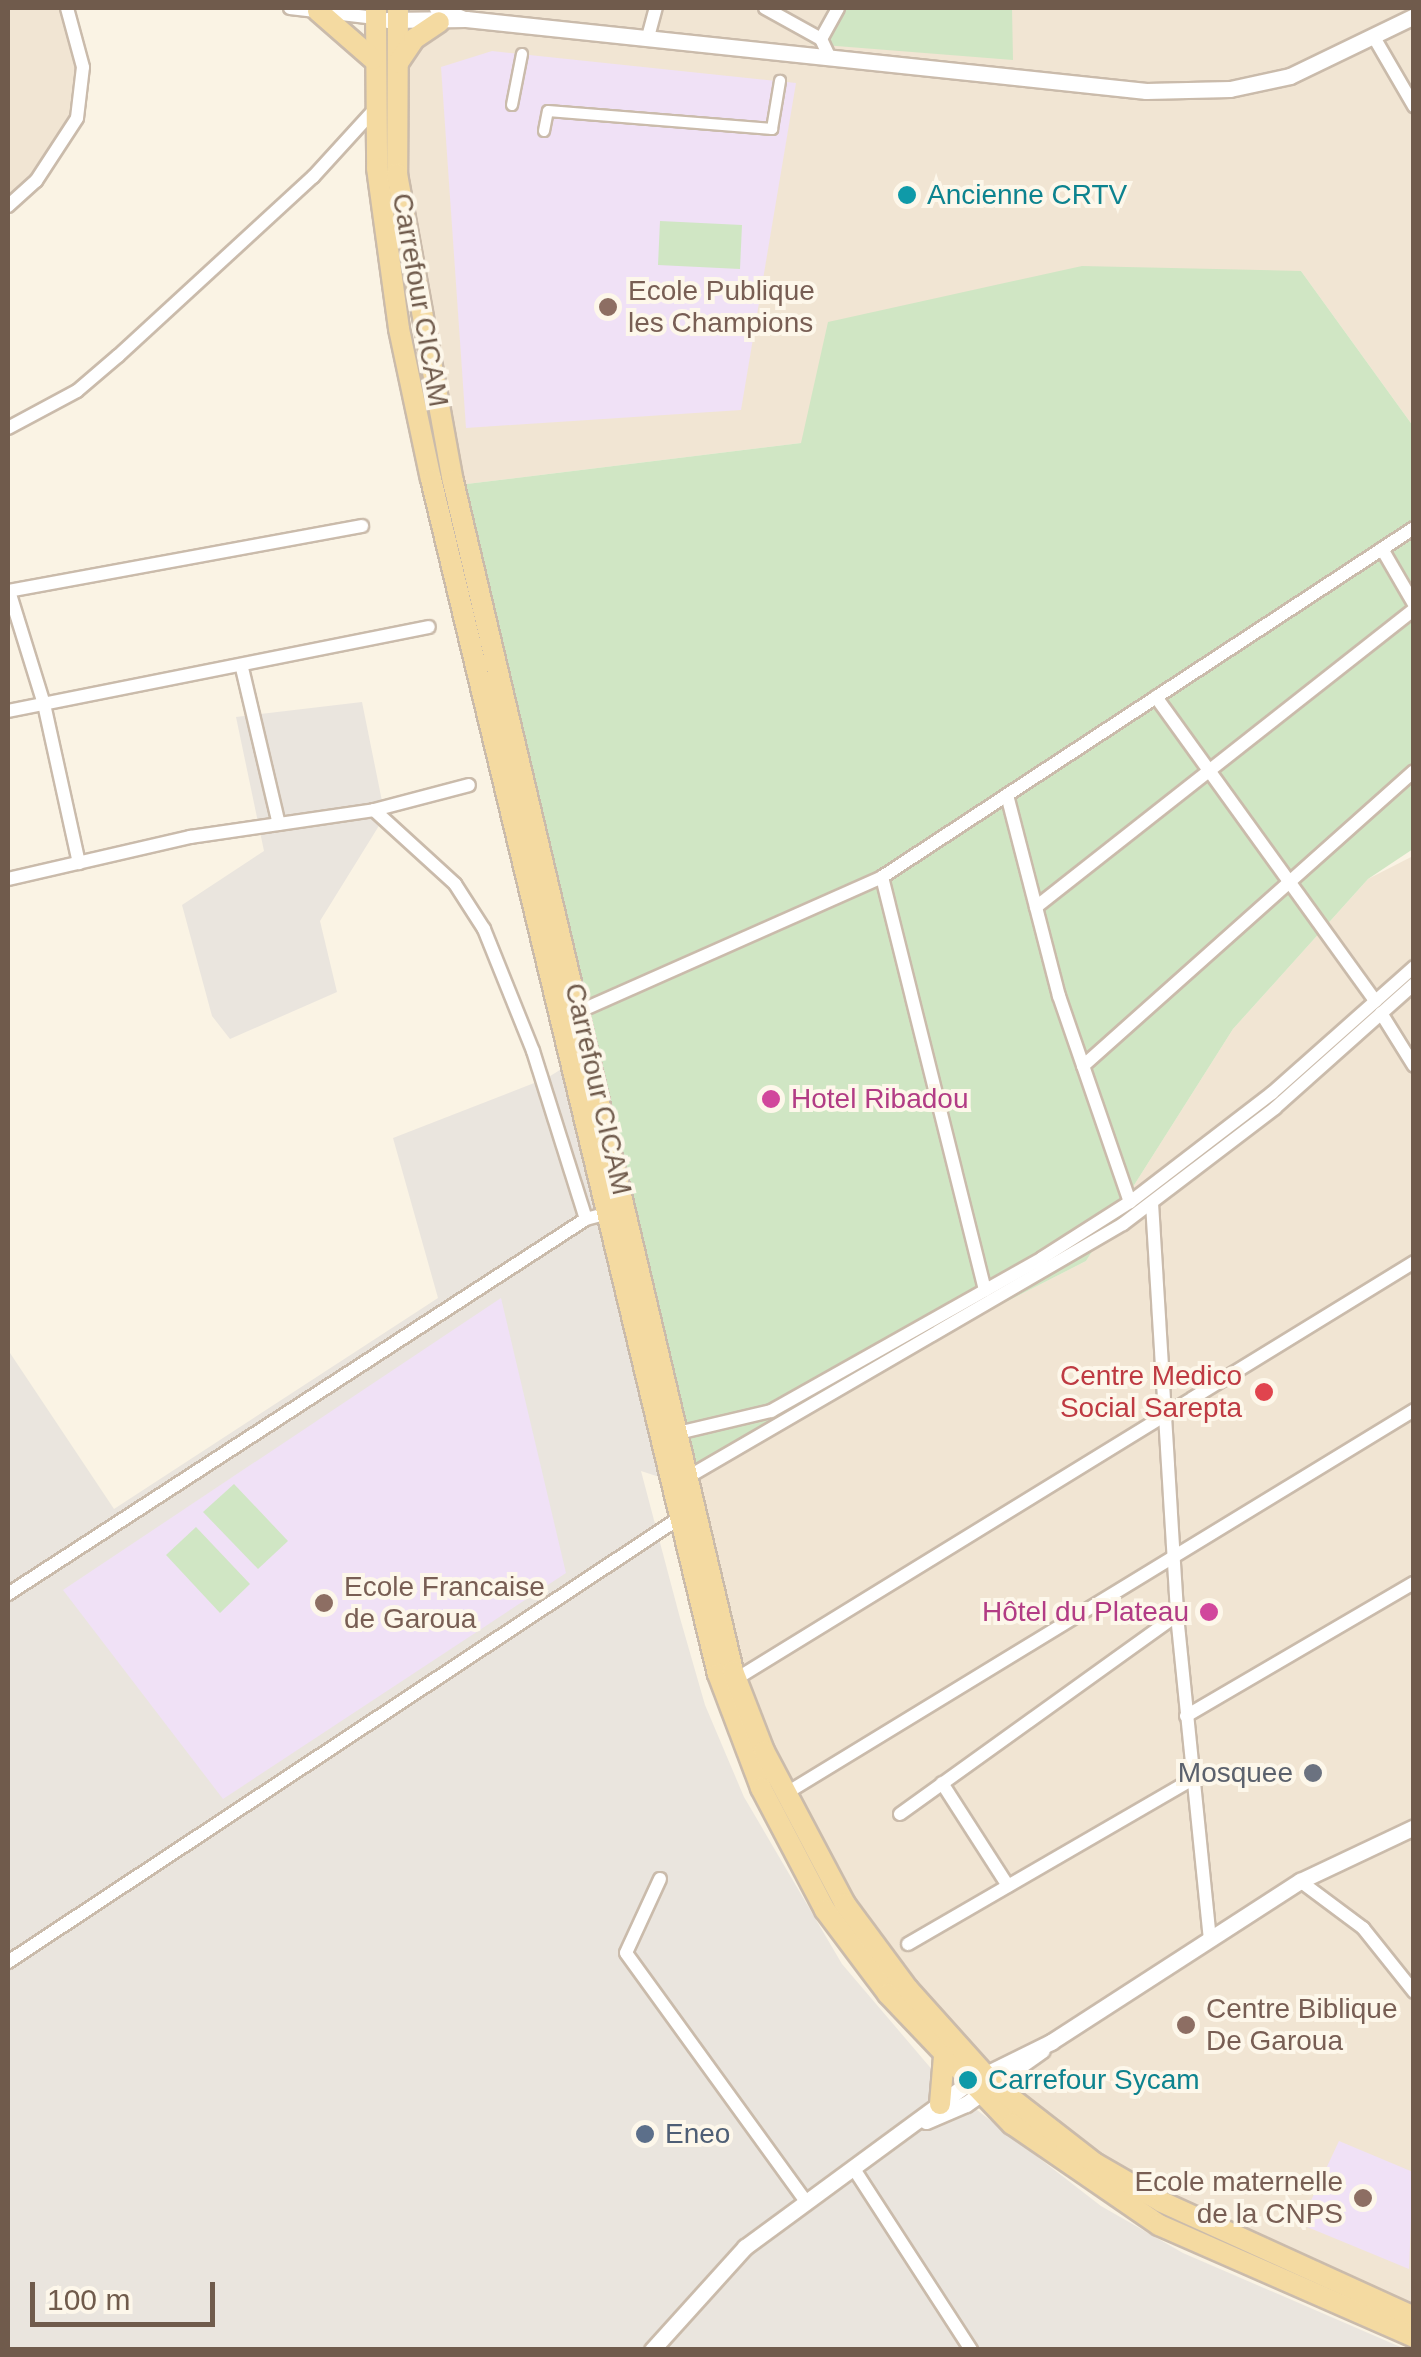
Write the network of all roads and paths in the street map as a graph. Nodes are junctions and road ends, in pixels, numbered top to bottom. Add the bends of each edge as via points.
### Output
1 (67, 8) edge
2 (290, 8) edge
3 (656, 8) edge
4 (765, 8) edge
5 (838, 8) edge
6 (318, 11) junction
7 (376, 13) edge
8 (398, 14) edge
9 (438, 15) edge
10 (1404, 15) edge
11 (648, 37) junction
12 (1375, 40) junction
13 (824, 47) junction
14 (522, 54) dead end
15 (373, 58) junction
16 (397, 65) junction
17 (780, 81) dead end
18 (512, 104) dead end
19 (1414, 106) edge
20 (375, 109) junction
21 (544, 131) dead end
22 (9, 207) edge
23 (8, 428) edge
24 (362, 526) dead end
25 (1414, 528) edge
26 (1382, 549) junction
27 (8, 591) edge
28 (1414, 607) edge
29 (429, 627) dead end
30 (242, 668) junction
31 (1156, 697) junction
32 (44, 704) junction
33 (8, 711) edge
34 (1414, 771) edge
35 (1209, 772) junction
36 (469, 785) dead end
37 (1007, 795) junction
38 (374, 810) junction
39 (279, 824) junction
40 (80, 863) junction
41 (882, 877) junction
42 (8, 879) edge
43 (1292, 886) junction
44 (1036, 907) junction
45 (1414, 967) edge
46 (1414, 984) edge
47 (1378, 1007) junction
48 (580, 1011) junction
49 (1083, 1066) junction
50 (1414, 1066) edge
51 (1130, 1202) junction
52 (1152, 1203) junction
53 (609, 1212) junction
54 (586, 1220) junction
55 (1414, 1262) edge
56 (985, 1290) junction
57 (1414, 1410) edge
58 (1166, 1416) junction
59 (678, 1433) junction
60 (688, 1478) junction
61 (682, 1516) junction
62 (1177, 1554) junction
63 (1414, 1582) edge
64 (8, 1594) edge
65 (1177, 1615) junction
66 (736, 1678) junction
67 (1186, 1716) junction
68 (1191, 1780) junction
69 (942, 1783) junction
70 (785, 1794) junction
71 (900, 1814) dead end
72 (1414, 1827) edge
73 (660, 1879) dead end
74 (1300, 1880) junction
75 (1008, 1886) junction
76 (1210, 1938) junction
77 (908, 1944) dead end
78 (8, 1962) edge
79 (1414, 1992) edge
80 (944, 2056) junction
81 (981, 2084) junction
82 (940, 2104) junction
83 (917, 2124) junction
84 (854, 2169) junction
85 (805, 2200) junction
86 (1414, 2317) edge
87 (1414, 2337) edge
88 (652, 2350) edge
89 (971, 2350) edge

1 - 22 street via 83,67 77,118 44,171
2 - 6 street
3 - 11 street
4 - 13 street
5 - 13 street
6 - 7 street
6 - 15 main road
7 - 8 street
7 - 15 main road
8 - 9 street
8 - 16 main road, Carrefour CICAM
9 - 11 street
9 - 16 main road
10 - 12 street
11 - 13 street
12 - 13 street via 1290,76 1230,88 1146,91
12 - 19 street
14 - 18 street
15 - 20 main road
16 - 48 main road, Carrefour CICAM via 397,174 453,482
17 - 21 street via 772,128 548,111
20 - 23 street via 314,178 104,368 53,406
20 - 53 main road via 400,329 431,479
24 - 27 street
25 - 26 street
26 - 28 street
26 - 31 street
27 - 32 street
28 - 35 street
29 - 30 street
30 - 32 street
30 - 39 street
31 - 35 street
31 - 37 street
32 - 33 street
32 - 40 street
34 - 43 street
35 - 43 street
35 - 44 street
36 - 38 street
37 - 41 street
37 - 44 street
38 - 39 street
38 - 54 street via 455,884 484,929 533,1050
39 - 40 street
40 - 42 street
41 - 48 street
41 - 56 street
43 - 47 street
43 - 49 street
44 - 49 street
45 - 47 street
46 - 47 street
47 - 50 street
47 - 51 street
47 - 52 street via 1275,1108
48 - 59 main road, Carrefour CICAM
49 - 51 street
51 - 56 street
52 - 58 street
52 - 60 street
53 - 54 street
53 - 61 main road
54 - 64 street
55 - 58 street
56 - 59 street via 771,1411
57 - 62 street
58 - 62 street
58 - 66 street
59 - 60 main road, Carrefour CICAM
60 - 66 main road, Carrefour CICAM
61 - 78 street
61 - 80 main road via 718,1674 760,1788 824,1910
62 - 65 street
62 - 70 street
63 - 67 street
65 - 67 street
65 - 69 street
66 - 70 main road, Carrefour CICAM
67 - 68 street
68 - 75 street
68 - 76 street
69 - 71 street
69 - 75 street
70 - 81 main road, Carrefour CICAM via 845,1904
72 - 74 street
73 - 85 street via 626,1953
74 - 76 street
74 - 79 street via 1364,1928
75 - 77 street
76 - 81 street
80 - 81 main road
80 - 82 main road
81 - 82 street
81 - 83 street
81 - 86 main road via 1162,2202
81 - 87 main road via 1078,2175 1159,2225
82 - 83 street
83 - 84 street
84 - 85 street
84 - 89 street
85 - 88 street via 745,2248

